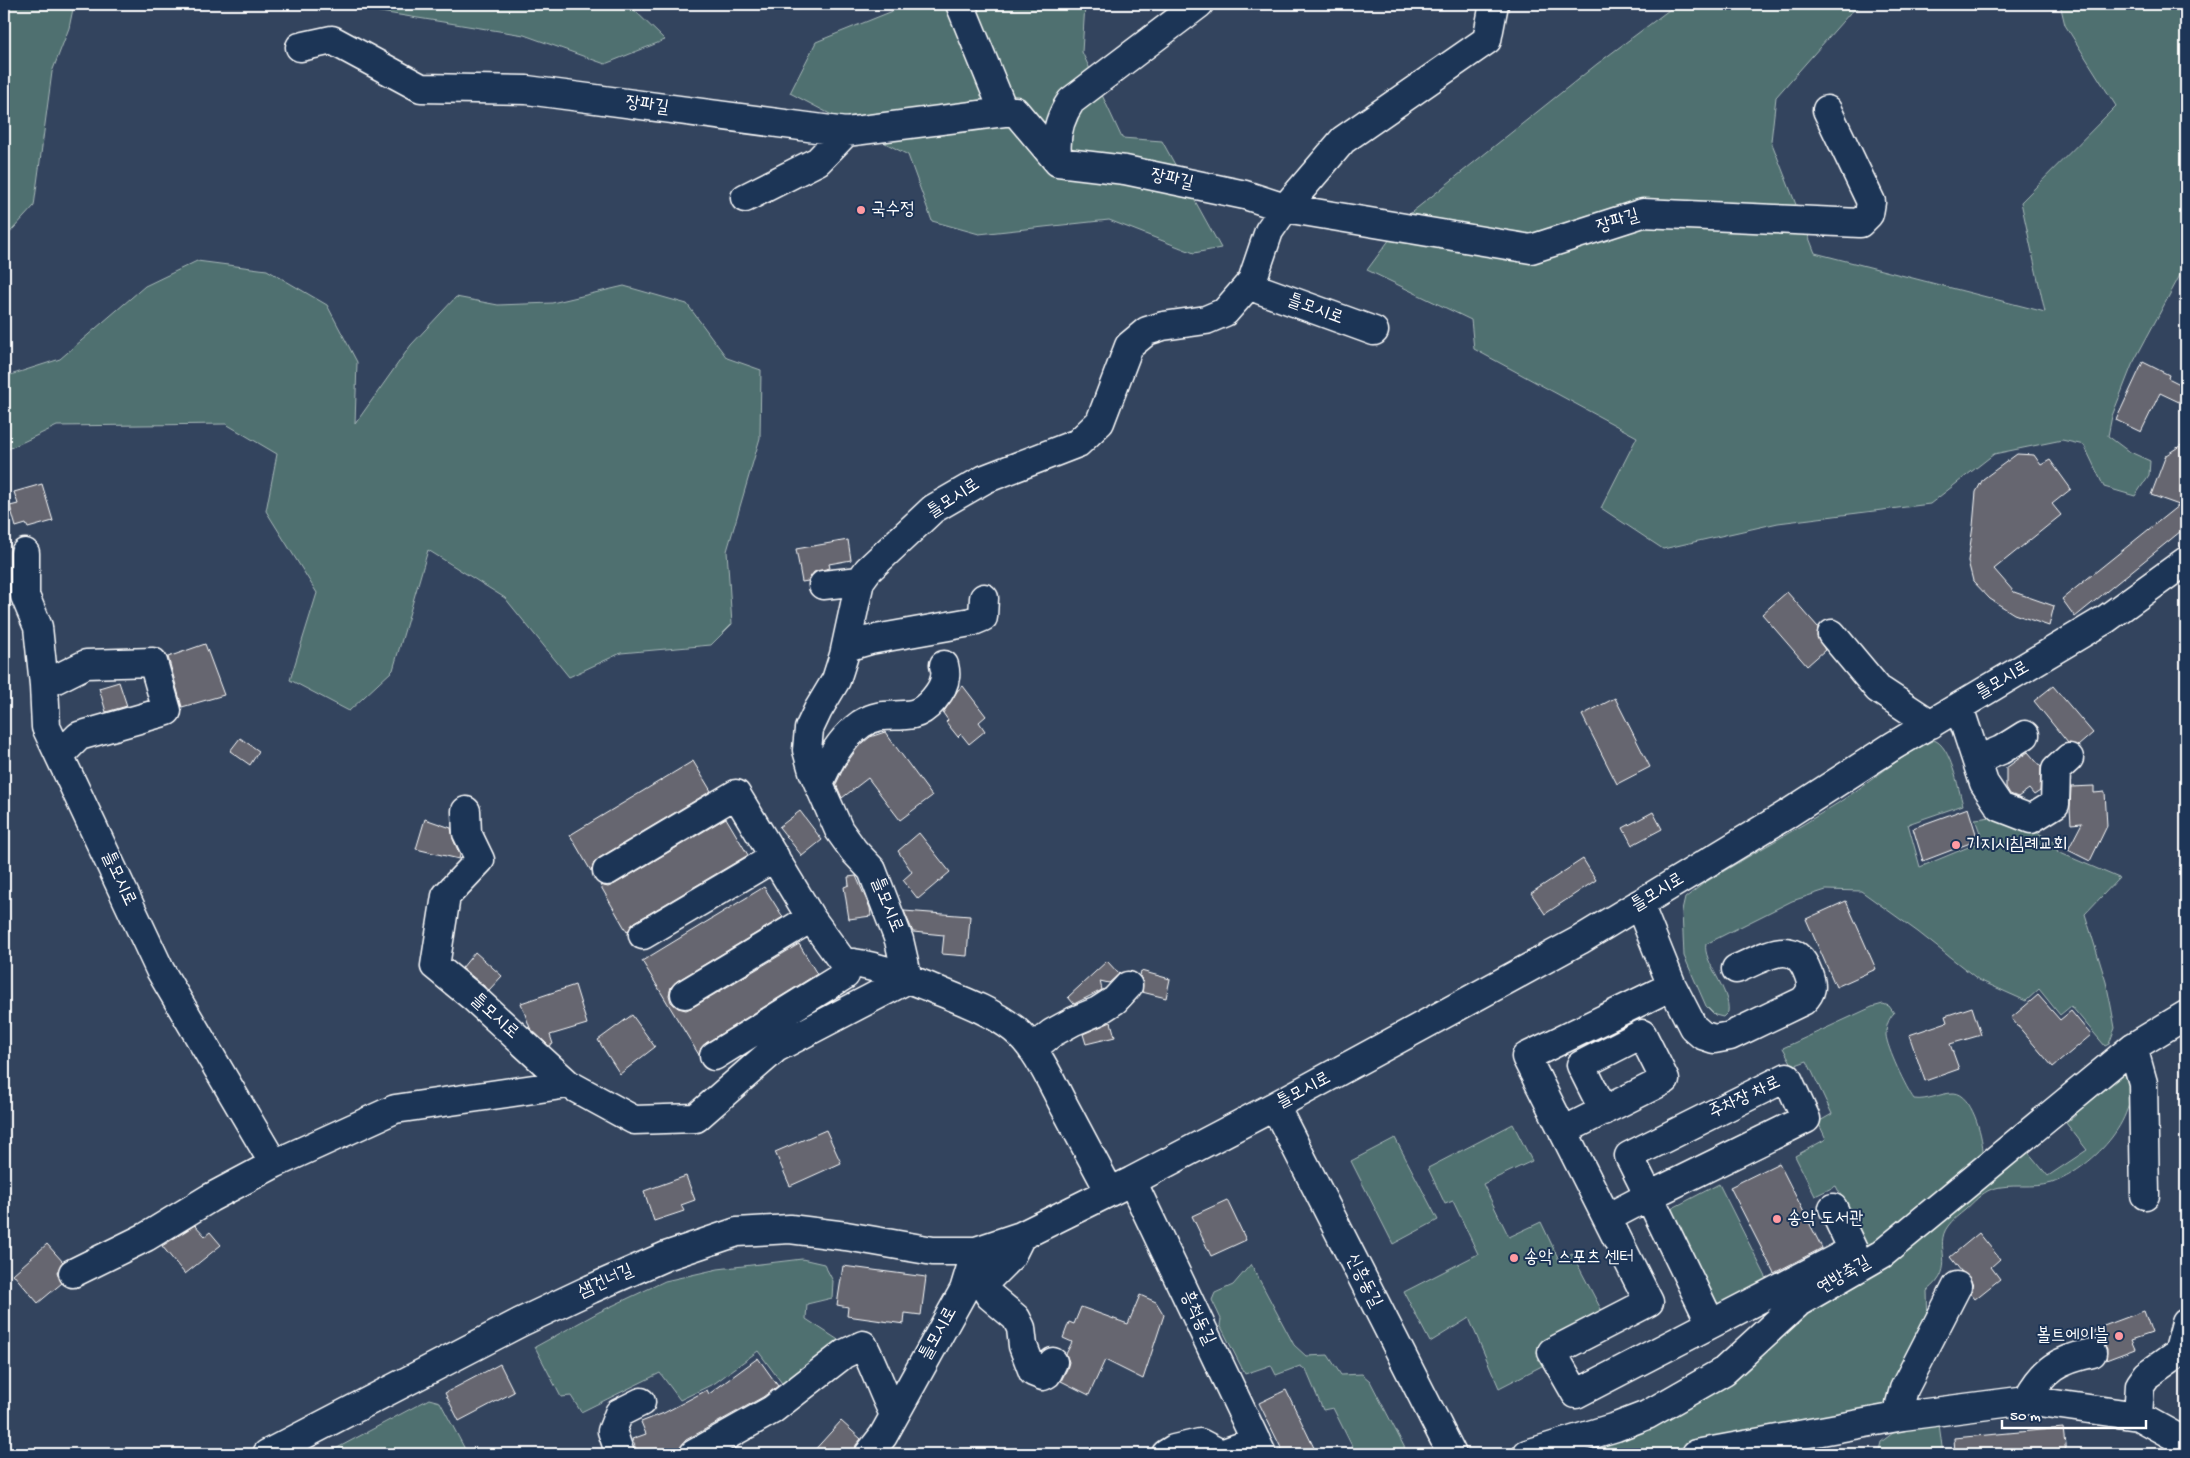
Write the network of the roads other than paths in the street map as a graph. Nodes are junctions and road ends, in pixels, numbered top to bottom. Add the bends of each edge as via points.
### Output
1 (960, 4) edge
2 (1199, 4) edge
3 (1494, 4) edge
4 (300, 48) dead end
5 (1827, 110) dead end
6 (1004, 112) junction
7 (846, 132) junction
8 (1058, 162) junction
9 (745, 198) dead end
10 (1285, 208) junction
11 (1252, 281) junction
12 (1374, 331) dead end
13 (25, 553) dead end
14 (2186, 561) edge
15 (860, 581) junction
16 (823, 586) dead end
17 (984, 598) dead end
18 (1832, 634) dead end
19 (846, 647) junction
20 (944, 665) dead end
21 (44, 685) junction
22 (1960, 707) junction
23 (1931, 724) junction
24 (2026, 735) dead end
25 (60, 755) junction
26 (2069, 758) dead end
27 (1977, 760) junction
28 (819, 784) junction
29 (466, 811) dead end
30 (775, 857) junction
31 (608, 871) dead end
32 (1639, 904) junction
33 (811, 918) junction
34 (643, 935) dead end
35 (843, 962) junction
36 (1736, 970) dead end
37 (908, 979) junction
38 (1128, 986) dead end
39 (1672, 986) junction
40 (685, 994) dead end
41 (2186, 1015) edge
42 (2133, 1047) junction
43 (1032, 1049) junction
44 (714, 1056) dead end
45 (568, 1084) junction
46 (1268, 1110) junction
47 (1604, 1111) dead end
48 (1563, 1131) junction
49 (274, 1164) junction
50 (1121, 1187) junction
51 (1649, 1196) junction
52 (2145, 1196) dead end
53 (1833, 1208) dead end
54 (1607, 1218) junction
55 (1022, 1236) junction
56 (976, 1251) junction
57 (73, 1273) dead end
58 (1957, 1286) dead end
59 (1774, 1292) junction
60 (1785, 1317) junction
61 (2186, 1323) edge
62 (1711, 1324) junction
63 (2092, 1353) dead end
64 (1053, 1362) dead end
65 (2027, 1400) junction
66 (641, 1402) dead end
67 (1903, 1416) junction
68 (2138, 1416) junction
69 (885, 1440) edge
70 (1259, 1448) edge
71 (267, 1454) edge
72 (620, 1454) edge
73 (694, 1454) edge
74 (1166, 1454) edge
75 (1221, 1454) edge
76 (1431, 1454) edge
77 (1452, 1454) edge
78 (1527, 1454) edge
79 (1696, 1454) edge
80 (2186, 1454) edge

1 - 6 street
2 - 8 street via 1071,101 1062,114 1055,144
3 - 10 street via 1487,40 1343,140
4 - 7 street, 장파길 via 332,40 421,88 527,90
5 - 10 street, 장파길 via 1872,202 1860,223 1643,213 1532,249
6 - 7 street, 장파길
6 - 8 street via 1015,111
7 - 9 street via 818,161
8 - 10 street, 장파길 via 1124,170 1245,195
10 - 11 street via 1269,232
11 - 12 street, 틀모시로 via 1261,290
11 - 15 street, 틀모시로 via 1225,312 1206,320 1146,331 1129,346 1100,422 1078,443 984,479 933,509
13 - 21 street, 틀모시로 via 25,596 38,627
14 - 22 street, 틀모시로 via 2106,619
15 - 16 street
15 - 19 street, 틀모시로
17 - 19 street via 983,617 970,622
18 - 23 street via 1878,689
19 - 28 street, 틀모시로 via 836,680 809,729 807,750
20 - 28 street via 946,679 924,708 914,714 878,716 862,723 835,750
21 - 25 street, 틀모시로 via 46,727
21 - 25 street via 86,664 153,662 168,711 80,736
22 - 23 street, 틀모시로
22 - 27 street
23 - 32 street, 틀모시로
24 - 27 street
25 - 49 street, 틀모시로 via 160,970
26 - 27 street via 2056,770 2055,804 2031,819 2000,807 1984,782
28 - 37 street, 틀모시로 via 839,830 872,870 899,940
29 - 45 street, 틀모시로 via 467,833 480,860 446,896 435,966
30 - 31 street via 736,794
30 - 33 street
30 - 34 street
32 - 39 street
32 - 46 street, 틀모시로 via 1494,988
33 - 35 street
33 - 40 street
35 - 37 street via 862,963
35 - 44 street via 845,975
36 - 39 street via 1786,951 1799,955 1811,981 1811,993 1803,1002 1730,1036 1714,1039 1693,1027
37 - 43 street via 994,1016 1014,1029
37 - 45 street, 틀모시로 via 776,1048 696,1118 634,1120
38 - 43 street via 1115,1000 1074,1020
39 - 48 street via 1526,1057
41 - 42 street, 연방축길
42 - 52 street via 2143,1083
42 - 60 street, 연방축길 via 1882,1254 1799,1302
43 - 50 street
45 - 49 street via 395,1109
46 - 50 street, 틀모시로
46 - 76 street
46 - 77 street, 신흥동길
47 - 48 street
48 - 54 street
49 - 57 street via 146,1237
50 - 55 street, 틀모시로
50 - 70 street, 흥척동길
51 - 51 street, 주차장 차로 via 1806,1119 1786,1077 1629,1156
51 - 54 street, 주차장 차로
51 - 62 street, 주차장 차로
53 - 59 street via 1853,1250
54 - 62 street via 1649,1302 1552,1352 1576,1394
55 - 56 street, 틀모시로
55 - 64 street via 1010,1256 987,1280 985,1288 1016,1318 1033,1372 1043,1376 1048,1374
56 - 69 street, 틀모시로 via 964,1290
56 - 71 street, 샘건너길 via 933,1251 790,1229 737,1232 666,1256 521,1322
58 - 67 street via 1904,1389 1900,1404
59 - 60 street
59 - 62 street
60 - 78 street, 연방축길 via 1724,1371 1647,1415
61 - 68 street via 2178,1353 2140,1385
63 - 65 street via 2071,1357 2051,1368 2037,1382
65 - 67 street
65 - 68 street
66 - 72 street via 619,1413 612,1431
67 - 79 street
68 - 80 street via 2174,1436
69 - 73 street via 883,1393 863,1344 844,1354 772,1410
70 - 75 street
74 - 75 street via 1200,1443

